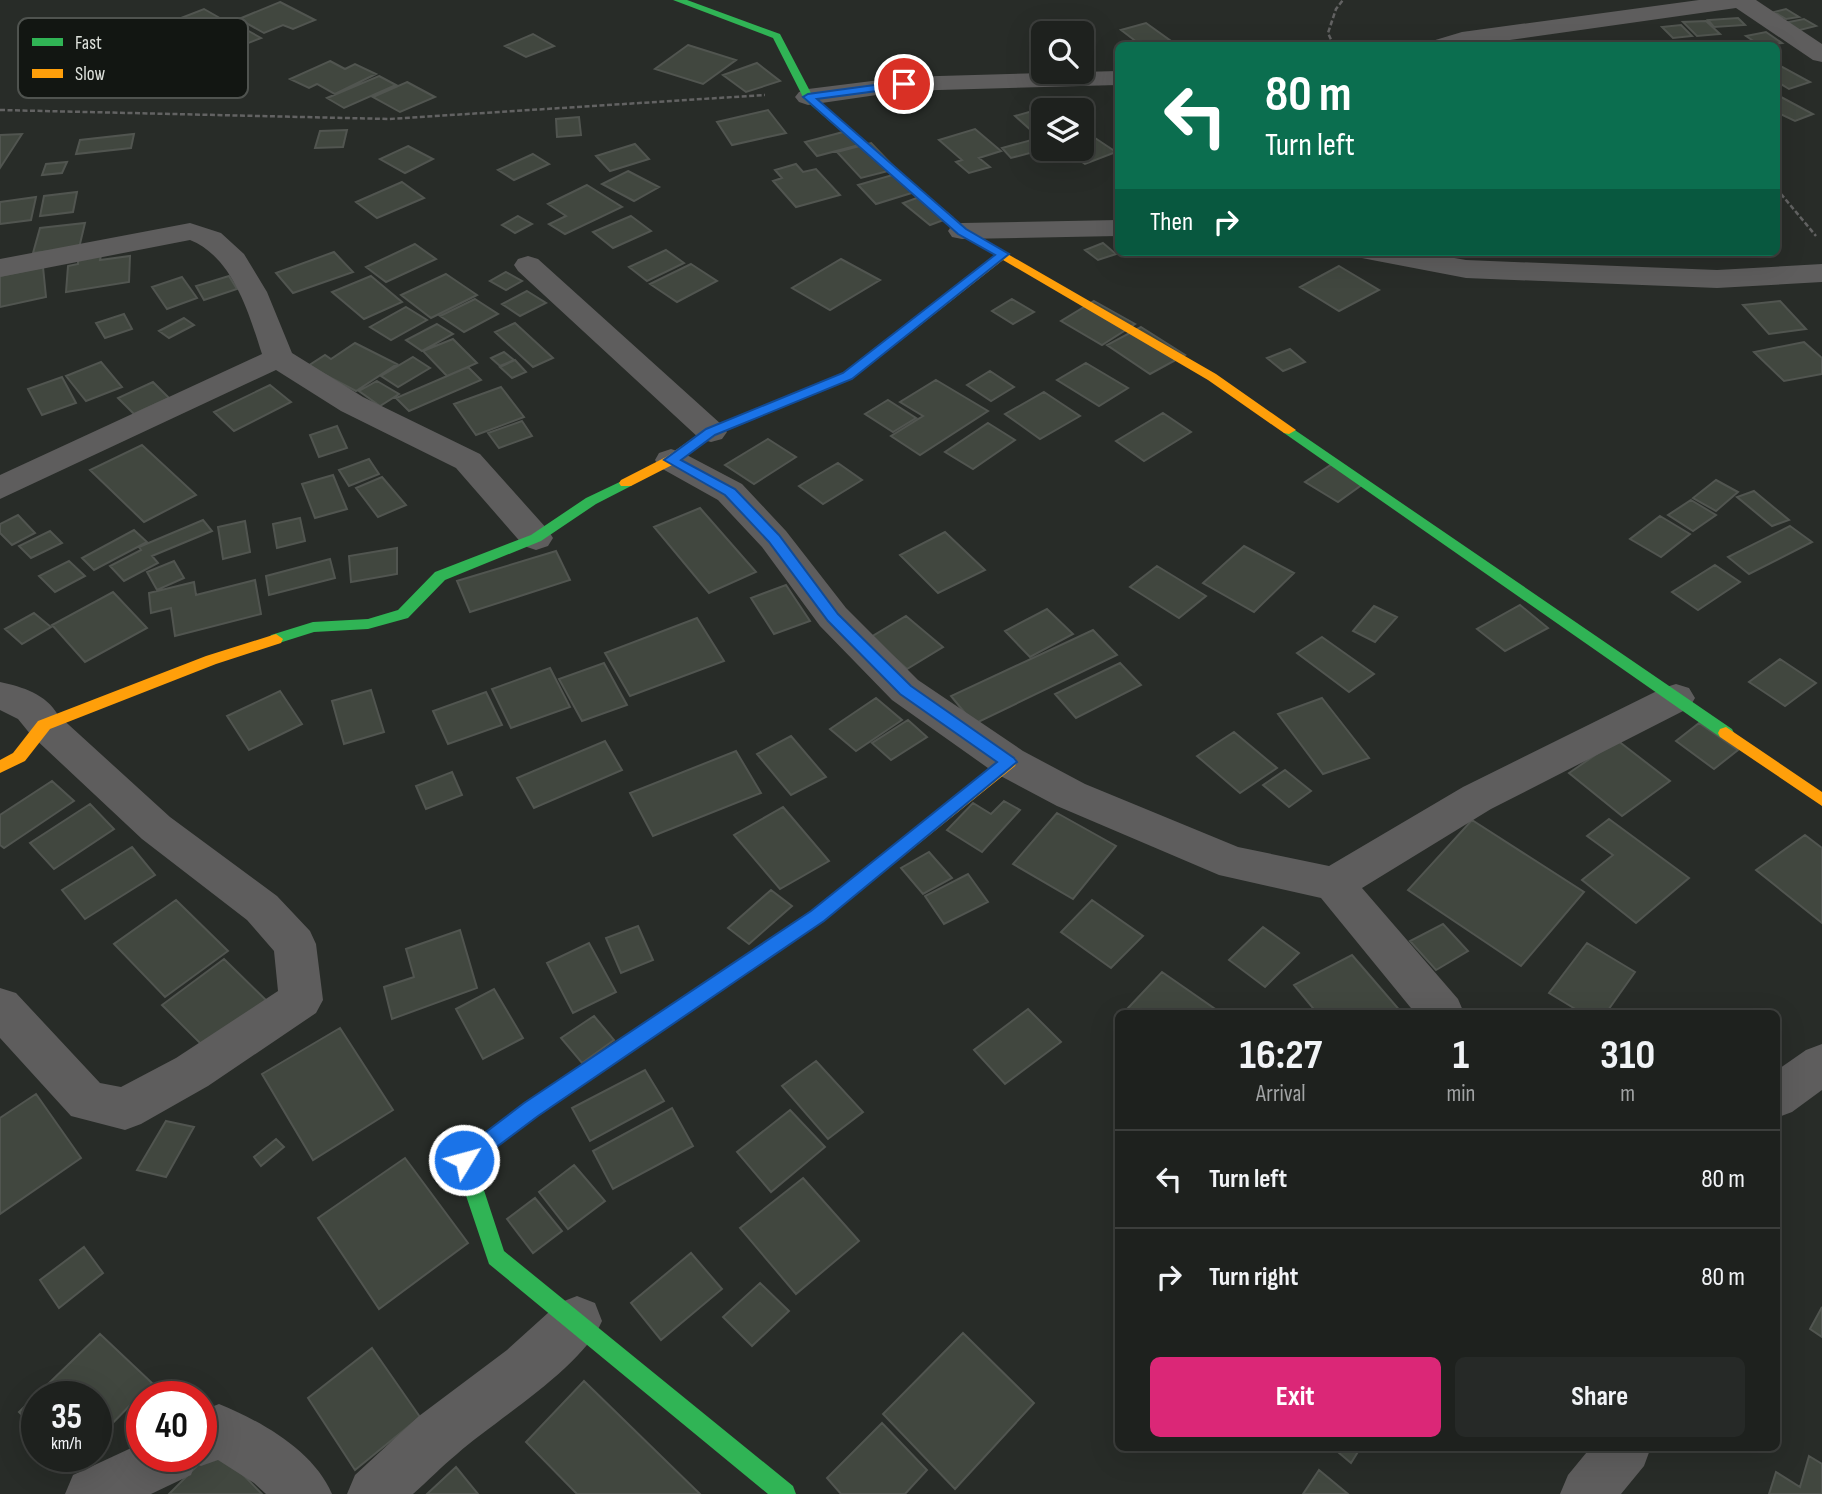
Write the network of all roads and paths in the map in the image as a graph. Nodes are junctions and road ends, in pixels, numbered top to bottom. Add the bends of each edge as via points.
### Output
1 (678, 0) edge
2 (1343, 0) edge
3 (1730, 0) edge
4 (1740, 0) edge
5 (1332, 42) edge
6 (1453, 42) edge
7 (1822, 55) edge
8 (1115, 78) edge
9 (808, 97) junction
10 (0, 110) edge
11 (1780, 193) edge
12 (1115, 228) edge
13 (962, 232) junction
14 (1822, 244) edge
15 (1003, 254) junction
16 (1394, 256) edge
17 (528, 265) dead end
18 (0, 268) edge
19 (1822, 273) edge
20 (278, 358) junction
21 (710, 432) junction
22 (671, 460) junction
23 (6, 475) edge
24 (536, 538) junction
25 (0, 696) edge
26 (1676, 698) junction
27 (44, 725) junction
28 (1009, 762) junction
29 (0, 767) edge
30 (1822, 800) edge
31 (1334, 884) junction
32 (0, 1007) edge
33 (1439, 1010) edge
34 (1822, 1064) edge
35 (1780, 1094) edge
36 (577, 1321) junction
37 (217, 1431) edge
38 (1622, 1451) edge
39 (138, 1472) edge
40 (92, 1494) edge
41 (305, 1494) edge
42 (374, 1494) edge
43 (785, 1494) edge
44 (1587, 1494) edge

1 - 9 street via 777,36
2 - 5 path via 1328,33
3 - 6 street
4 - 7 street
8 - 9 street via 904,84
9 - 10 path via 811,92 390,119
9 - 13 street
11 - 14 path
12 - 13 street
13 - 15 street
15 - 21 street via 848,376
15 - 26 street via 1212,377
16 - 19 street via 1466,269 1717,279
17 - 21 street
18 - 20 street via 190,231 212,239 233,260 261,306
20 - 23 street
20 - 24 street via 352,404 468,460
21 - 22 street
22 - 24 street via 591,501
22 - 28 street via 730,492 774,538 833,617 905,690
24 - 27 street via 440,576 403,614 368,624 313,627 211,660
25 - 27 street via 39,714
26 - 30 street
26 - 31 street via 1478,797
27 - 29 street via 19,757
27 - 32 street via 156,828 262,908 295,944 301,1000 192,1072 125,1109 87,1101
28 - 31 street via 1071,795 1233,863
28 - 36 street via 817,916 464,1160 496,1256
31 - 33 street
34 - 35 street
36 - 42 street
36 - 43 street
37 - 41 street via 272,1464
38 - 44 street
39 - 40 street

